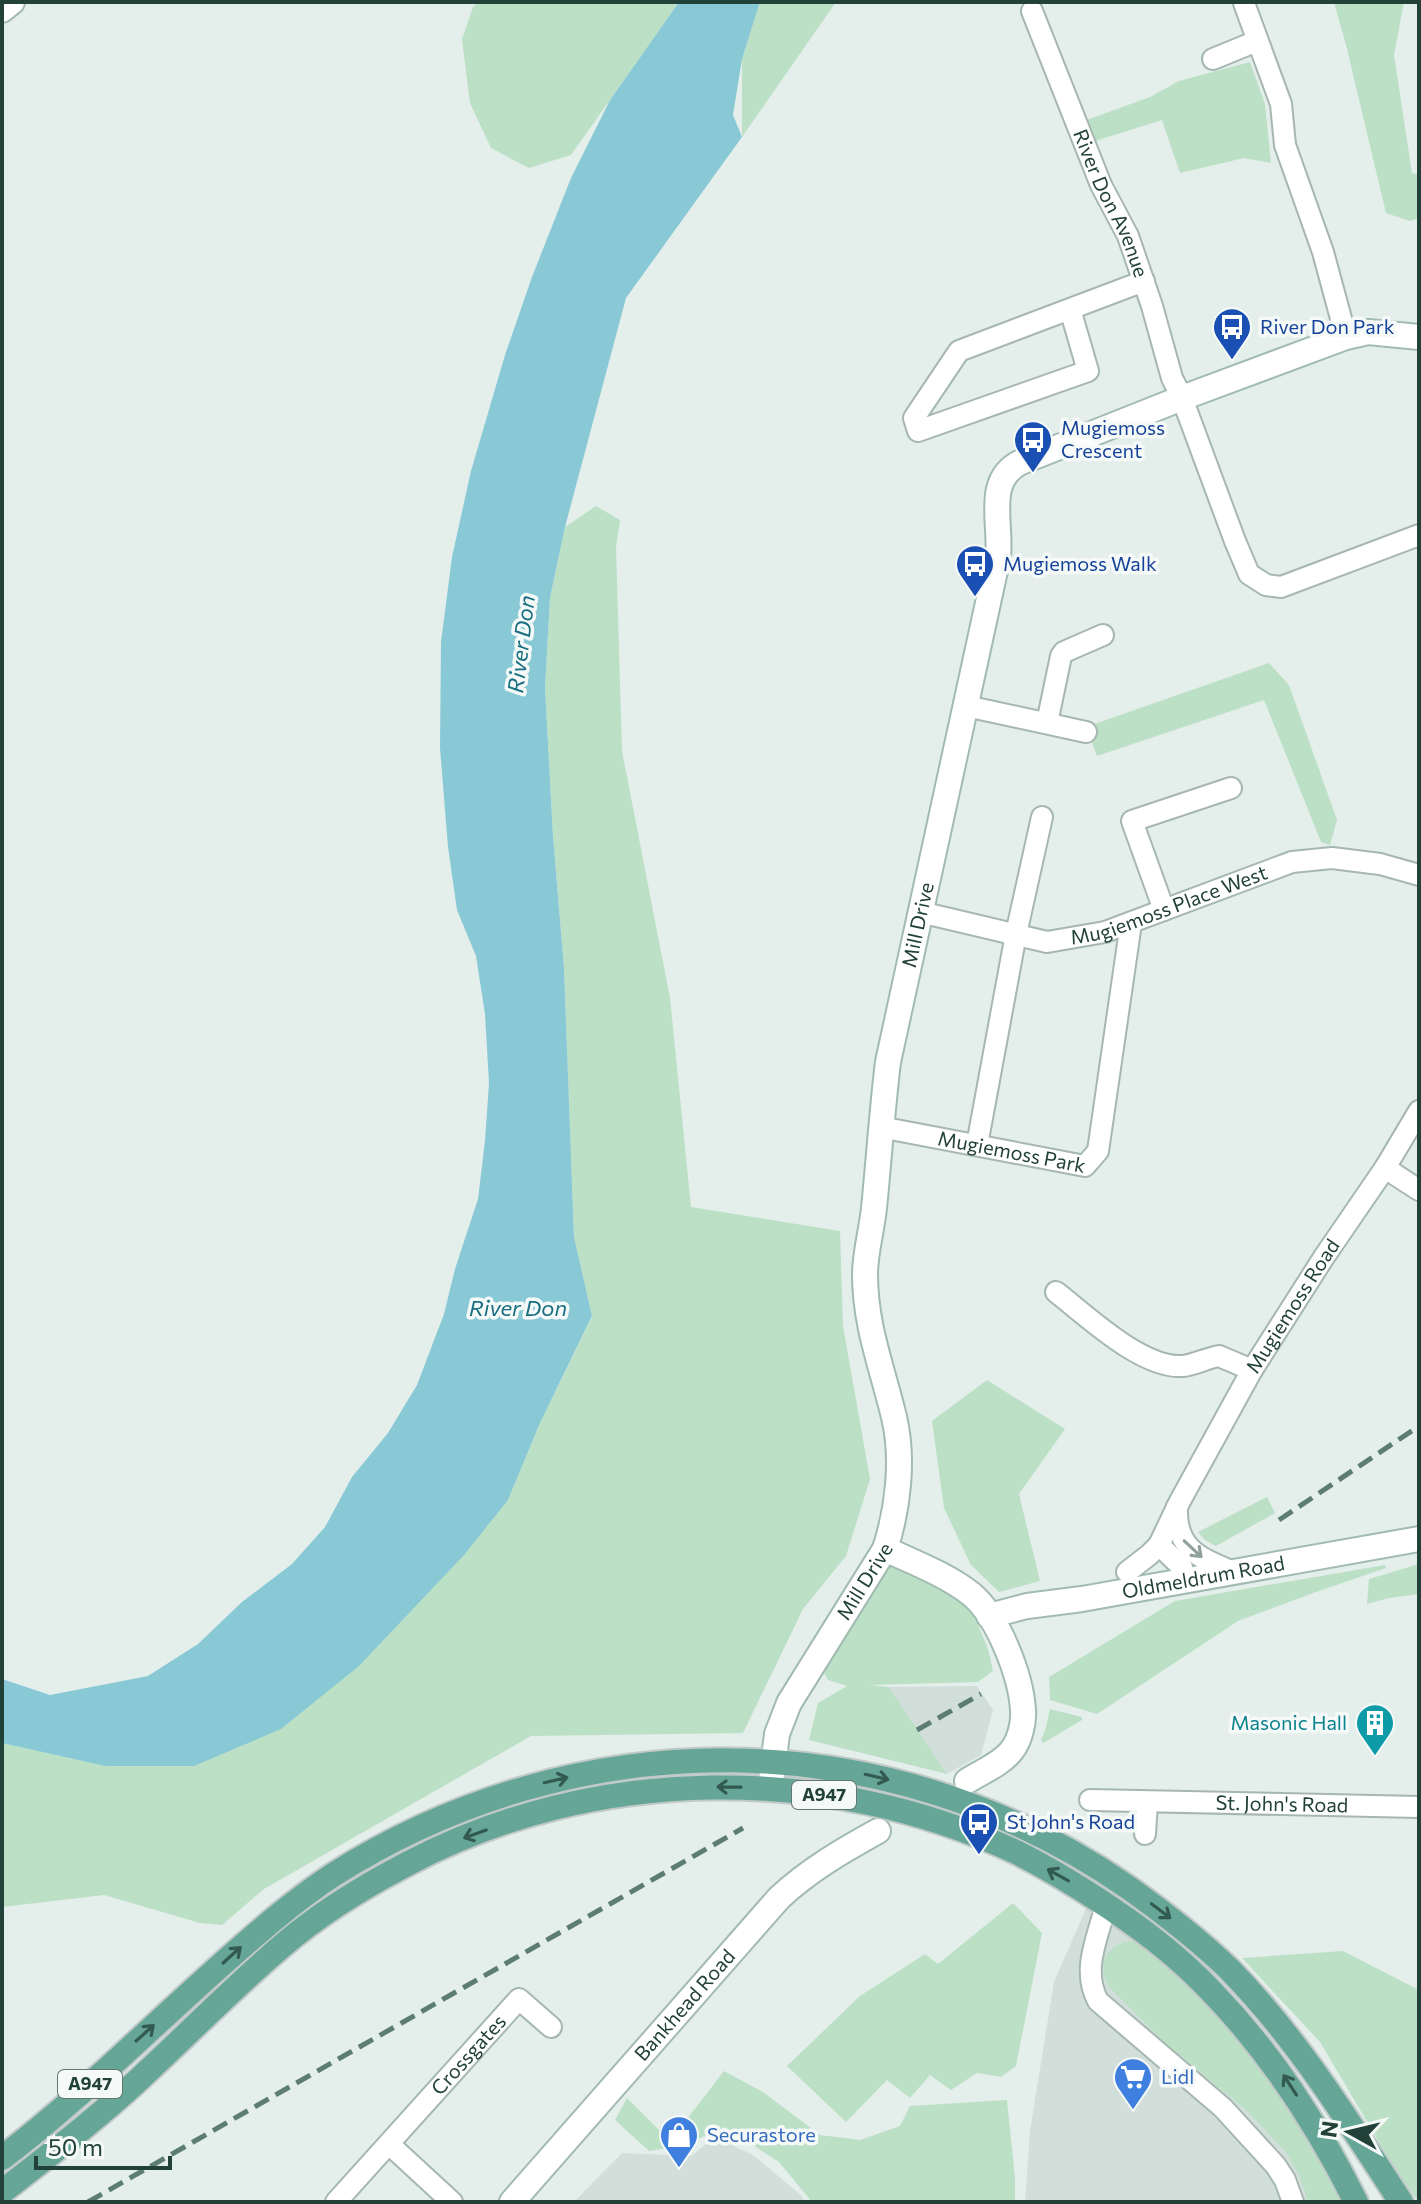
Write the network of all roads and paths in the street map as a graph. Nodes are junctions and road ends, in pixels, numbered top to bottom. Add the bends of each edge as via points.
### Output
1 (12, 2) edge
2 (1244, 3) edge
3 (2, 10) edge
4 (1032, 11) dead end
5 (1257, 41) junction
6 (1213, 59) dead end
7 (1144, 281) junction
8 (1070, 309) junction
9 (1346, 337) junction
10 (1419, 337) edge
11 (1182, 398) junction
12 (1419, 535) edge
13 (1103, 635) dead end
14 (966, 706) junction
15 (1047, 723) junction
16 (1086, 732) dead end
17 (1231, 788) dead end
18 (1042, 817) dead end
19 (1419, 875) edge
20 (1164, 910) junction
21 (920, 912) junction
22 (1131, 923) junction
23 (1016, 934) junction
24 (1419, 1111) edge
25 (880, 1127) junction
26 (977, 1145) junction
27 (1385, 1168) junction
28 (1419, 1190) edge
29 (1056, 1292) dead end
30 (1252, 1370) junction
31 (1177, 1507) junction
32 (1419, 1539) edge
33 (1159, 1545) junction
34 (885, 1549) junction
35 (1182, 1567) dead end
36 (1127, 1572) dead end
37 (1233, 1572) junction
38 (989, 1616) junction
39 (772, 1761) junction
40 (967, 1781) dead end
41 (770, 1789) junction
42 (1090, 1800) dead end
43 (1147, 1803) junction
44 (1419, 1807) edge
45 (878, 1831) dead end
46 (1145, 1834) dead end
47 (1106, 1905) junction
48 (551, 2027) dead end
49 (389, 2144) junction
50 (2, 2158) edge
51 (2, 2192) edge
52 (336, 2202) edge
53 (452, 2202) edge
54 (512, 2202) edge
55 (1293, 2202) edge
56 (1356, 2202) edge
57 (1401, 2202) edge

1 - 3 street
2 - 5 street
4 - 7 street, River Don Avenue
5 - 6 street
5 - 9 street via 1281,104 1285,145
7 - 8 street
7 - 11 street, River Don Avenue
8 - 8 street via 959,351 914,418 918,431 1088,371
9 - 10 street, Mill Drive via 1368,332
9 - 11 street, Mill Drive
11 - 12 street via 1235,541 1249,574 1260,583 1281,587
11 - 14 street, Mill Drive via 1021,462 1003,476 998,490 998,557
13 - 15 street via 1064,652
14 - 15 street
14 - 21 street, Mill Drive
15 - 16 street
17 - 20 street via 1132,821
18 - 23 street
19 - 20 street, Mugiemoss Place West via 1332,858 1292,862
20 - 22 street, Mugiemoss Place West
21 - 23 street, Mugiemoss Place West
21 - 25 street, Mill Drive via 888,1062
22 - 23 street, Mugiemoss Place West via 1047,942
22 - 26 street, Mugiemoss Park via 1098,1151 1085,1166
23 - 26 street
24 - 27 street, Mugiemoss Road
25 - 26 street, Mugiemoss Park
25 - 34 street, Mill Drive via 865,1272 867,1320 894,1417 899,1457
27 - 28 street
27 - 30 street, Mugiemoss Road
29 - 30 street via 1131,1350 1163,1364 1185,1366 1219,1356
30 - 31 street, Mugiemoss Road
31 - 33 street, Mugiemoss Road
31 -> 37 street via 1185,1545
32 - 37 street, Oldmeldrum Road
33 - 35 street
33 - 36 street, Mugiemoss Road
34 - 38 street via 970,1593
34 - 39 street, Mill Drive via 789,1703
37 - 38 street, Oldmeldrum Road
38 - 40 street via 1017,1679 1023,1717 1013,1749
39 - 41 street, Mill Drive
50 -> 39 main road, A947 via 61,2112 269,1922 394,1840 478,1803 607,1769 684,1761
39 -> 57 main road, A947 via 861,1774 953,1798 1063,1846 1126,1886 1231,1971 1319,2078
47 -> 41 main road, A947 via 1017,1853 916,1815
41 -> 51 main road, A947 via 715,1787 599,1799 491,1828 410,1862 327,1911 285,1943 146,2074
42 - 43 street, St. John's Road
43 - 44 street, St. John's Road
43 - 46 street
45 - 54 street, Bankhead Road via 805,1874 779,1898
47 - 55 street via 1090,1964 1091,1989 1098,2001 1223,2108 1276,2166
56 -> 47 main road, A947 via 1308,2114 1255,2039 1183,1964
48 - 49 street, Crossgates via 519,1999
49 - 52 street, Crossgates
49 - 53 street

